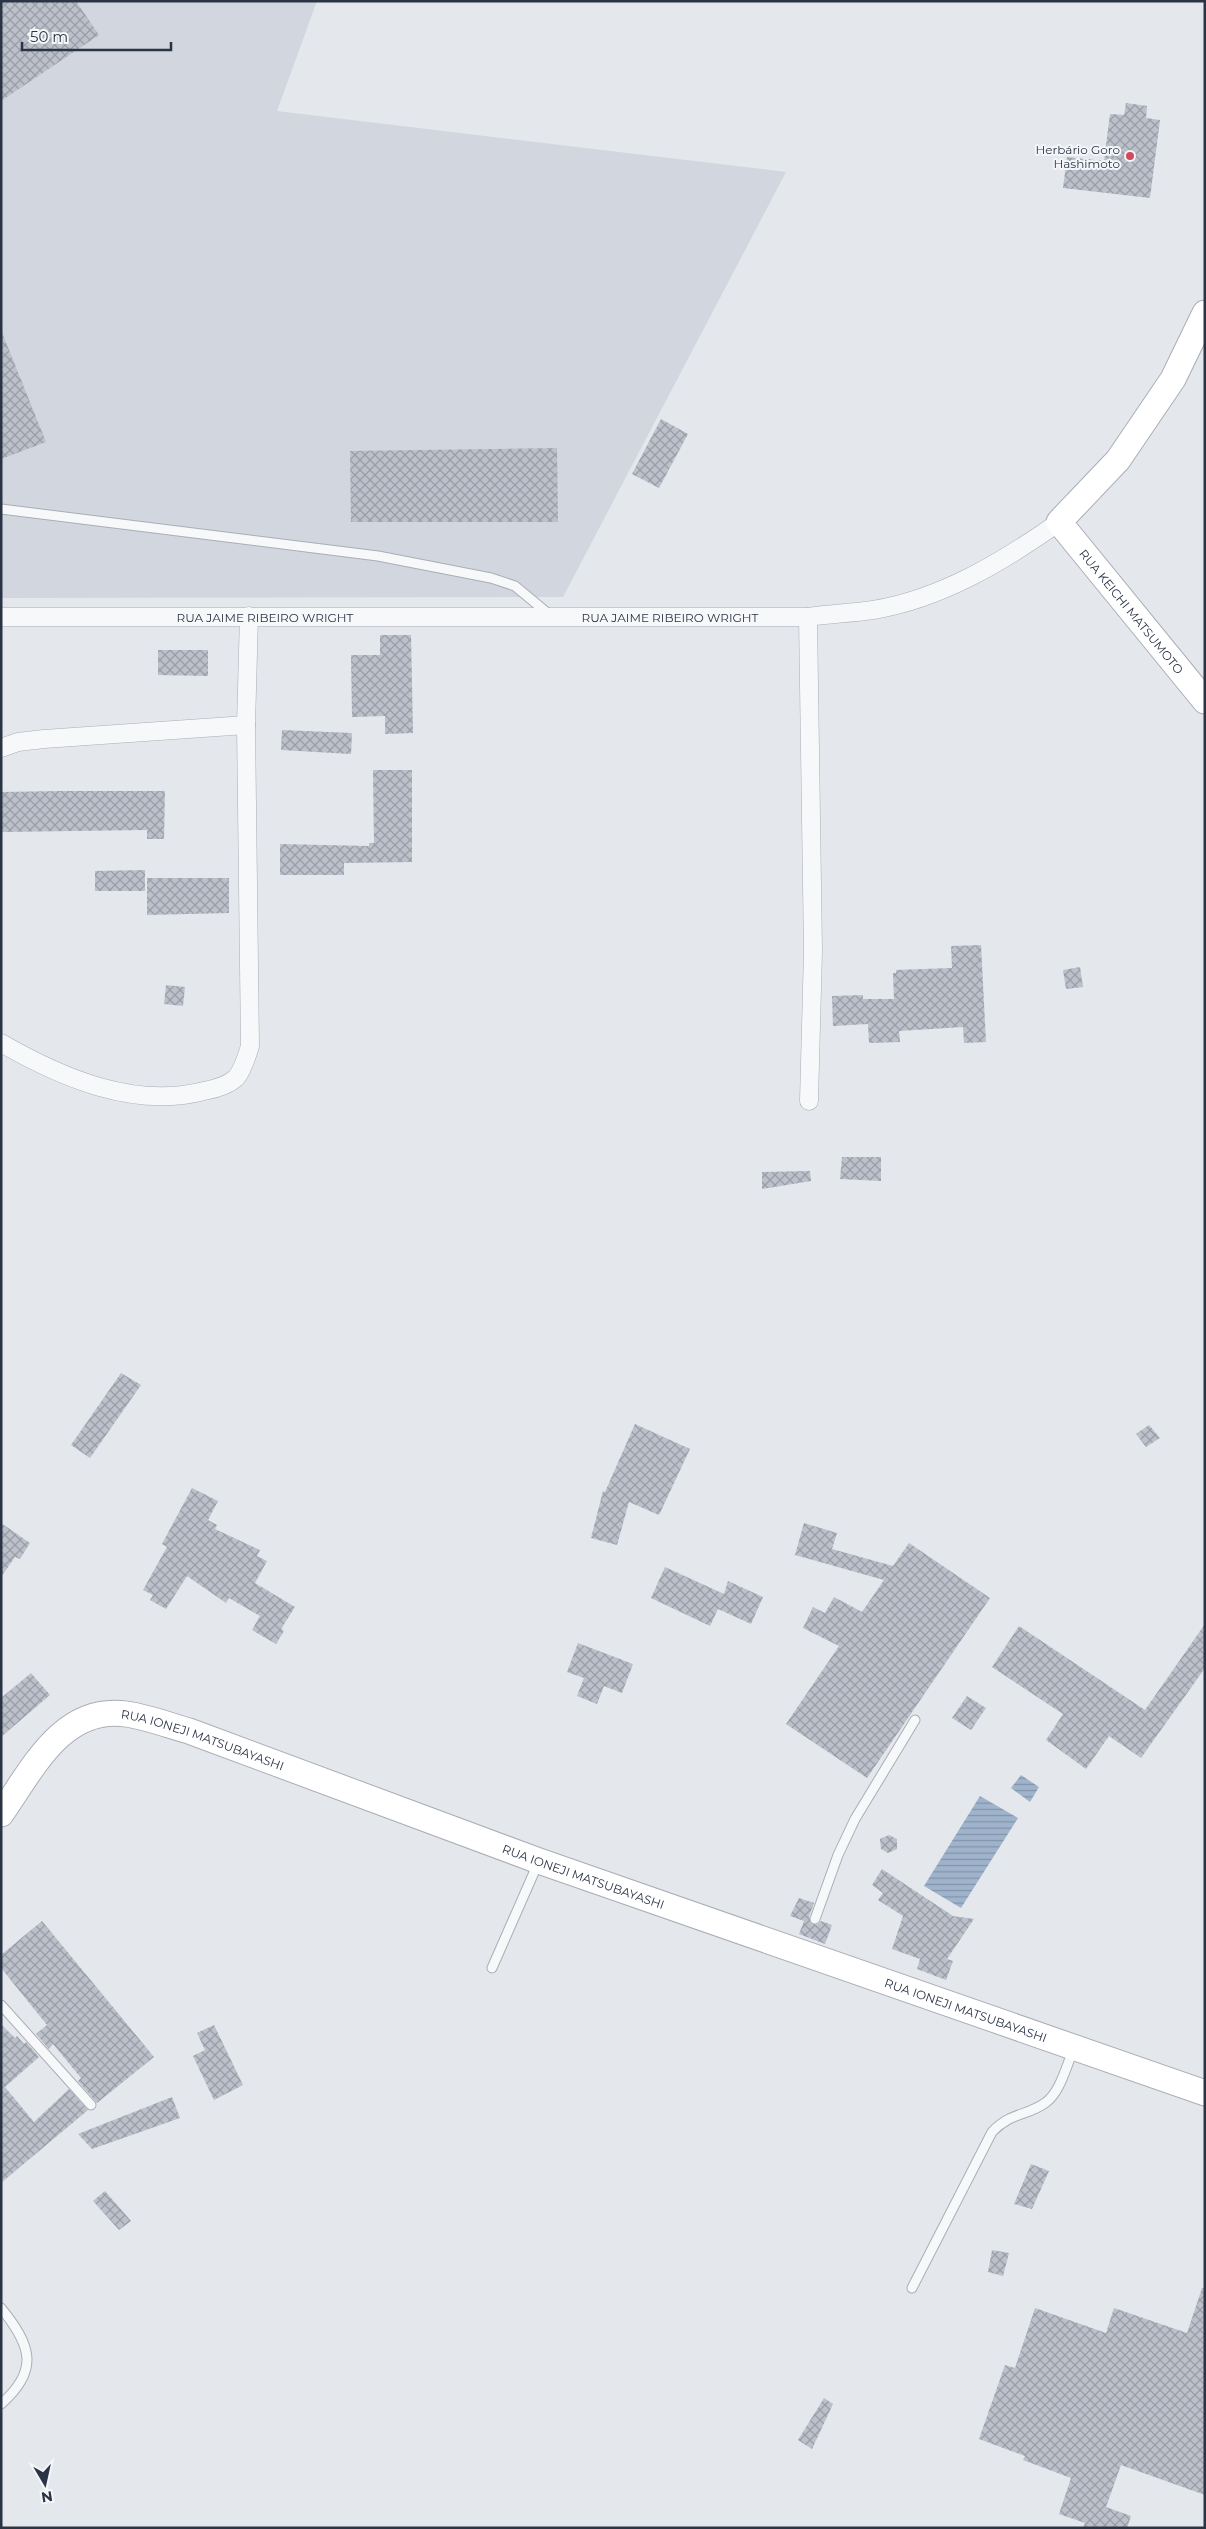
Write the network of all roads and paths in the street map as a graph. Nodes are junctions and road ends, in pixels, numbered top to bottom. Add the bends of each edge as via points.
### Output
1 (1205, 313) edge
2 (1, 509) edge
3 (1058, 522) junction
4 (249, 616) junction
5 (551, 616) junction
6 (808, 616) junction
7 (1, 617) edge
8 (1205, 701) edge
9 (246, 725) junction
10 (1, 748) edge
11 (1, 1043) edge
12 (809, 1101) dead end
13 (915, 1720) dead end
14 (1, 1814) edge
15 (539, 1861) junction
16 (815, 1919) dead end
17 (492, 1968) dead end
18 (1, 2005) edge
19 (1074, 2048) junction
20 (1205, 2093) edge
21 (91, 2105) dead end
22 (912, 2288) dead end
23 (1, 2308) edge
24 (1, 2404) edge

1 - 3 main road, RUA JAIME RIBEIRO WRIGHT via 1173,379 1118,460
2 - 5 lane via 378,556 491,578 515,586
3 - 6 street, RUA JAIME RIBEIRO WRIGHT via 1018,551 921,597 874,610
3 - 8 main road, RUA KEICHI MATSUMOTO
4 - 5 street, RUA JAIME RIBEIRO WRIGHT
4 - 7 street, RUA JAIME RIBEIRO WRIGHT
4 - 9 street
5 - 6 street, RUA JAIME RIBEIRO WRIGHT
6 - 12 street via 813,951
9 - 10 street via 44,739
9 - 11 street via 250,1046 236,1078 219,1088 190,1095 135,1094 98,1087 32,1061
13 - 16 lane via 855,1819
14 - 15 main road, RUA IONEJI MATSUBAYASHI via 49,1745 67,1728 96,1715 124,1713 189,1731
15 - 17 lane
15 - 19 main road, RUA IONEJI MATSUBAYASHI via 805,1950
18 - 21 lane
19 - 20 main road, RUA IONEJI MATSUBAYASHI
19 - 22 lane via 1055,2093 1045,2103 1002,2121 992,2132
23 - 24 lane via 19,2330 27,2352 26,2371 18,2390

